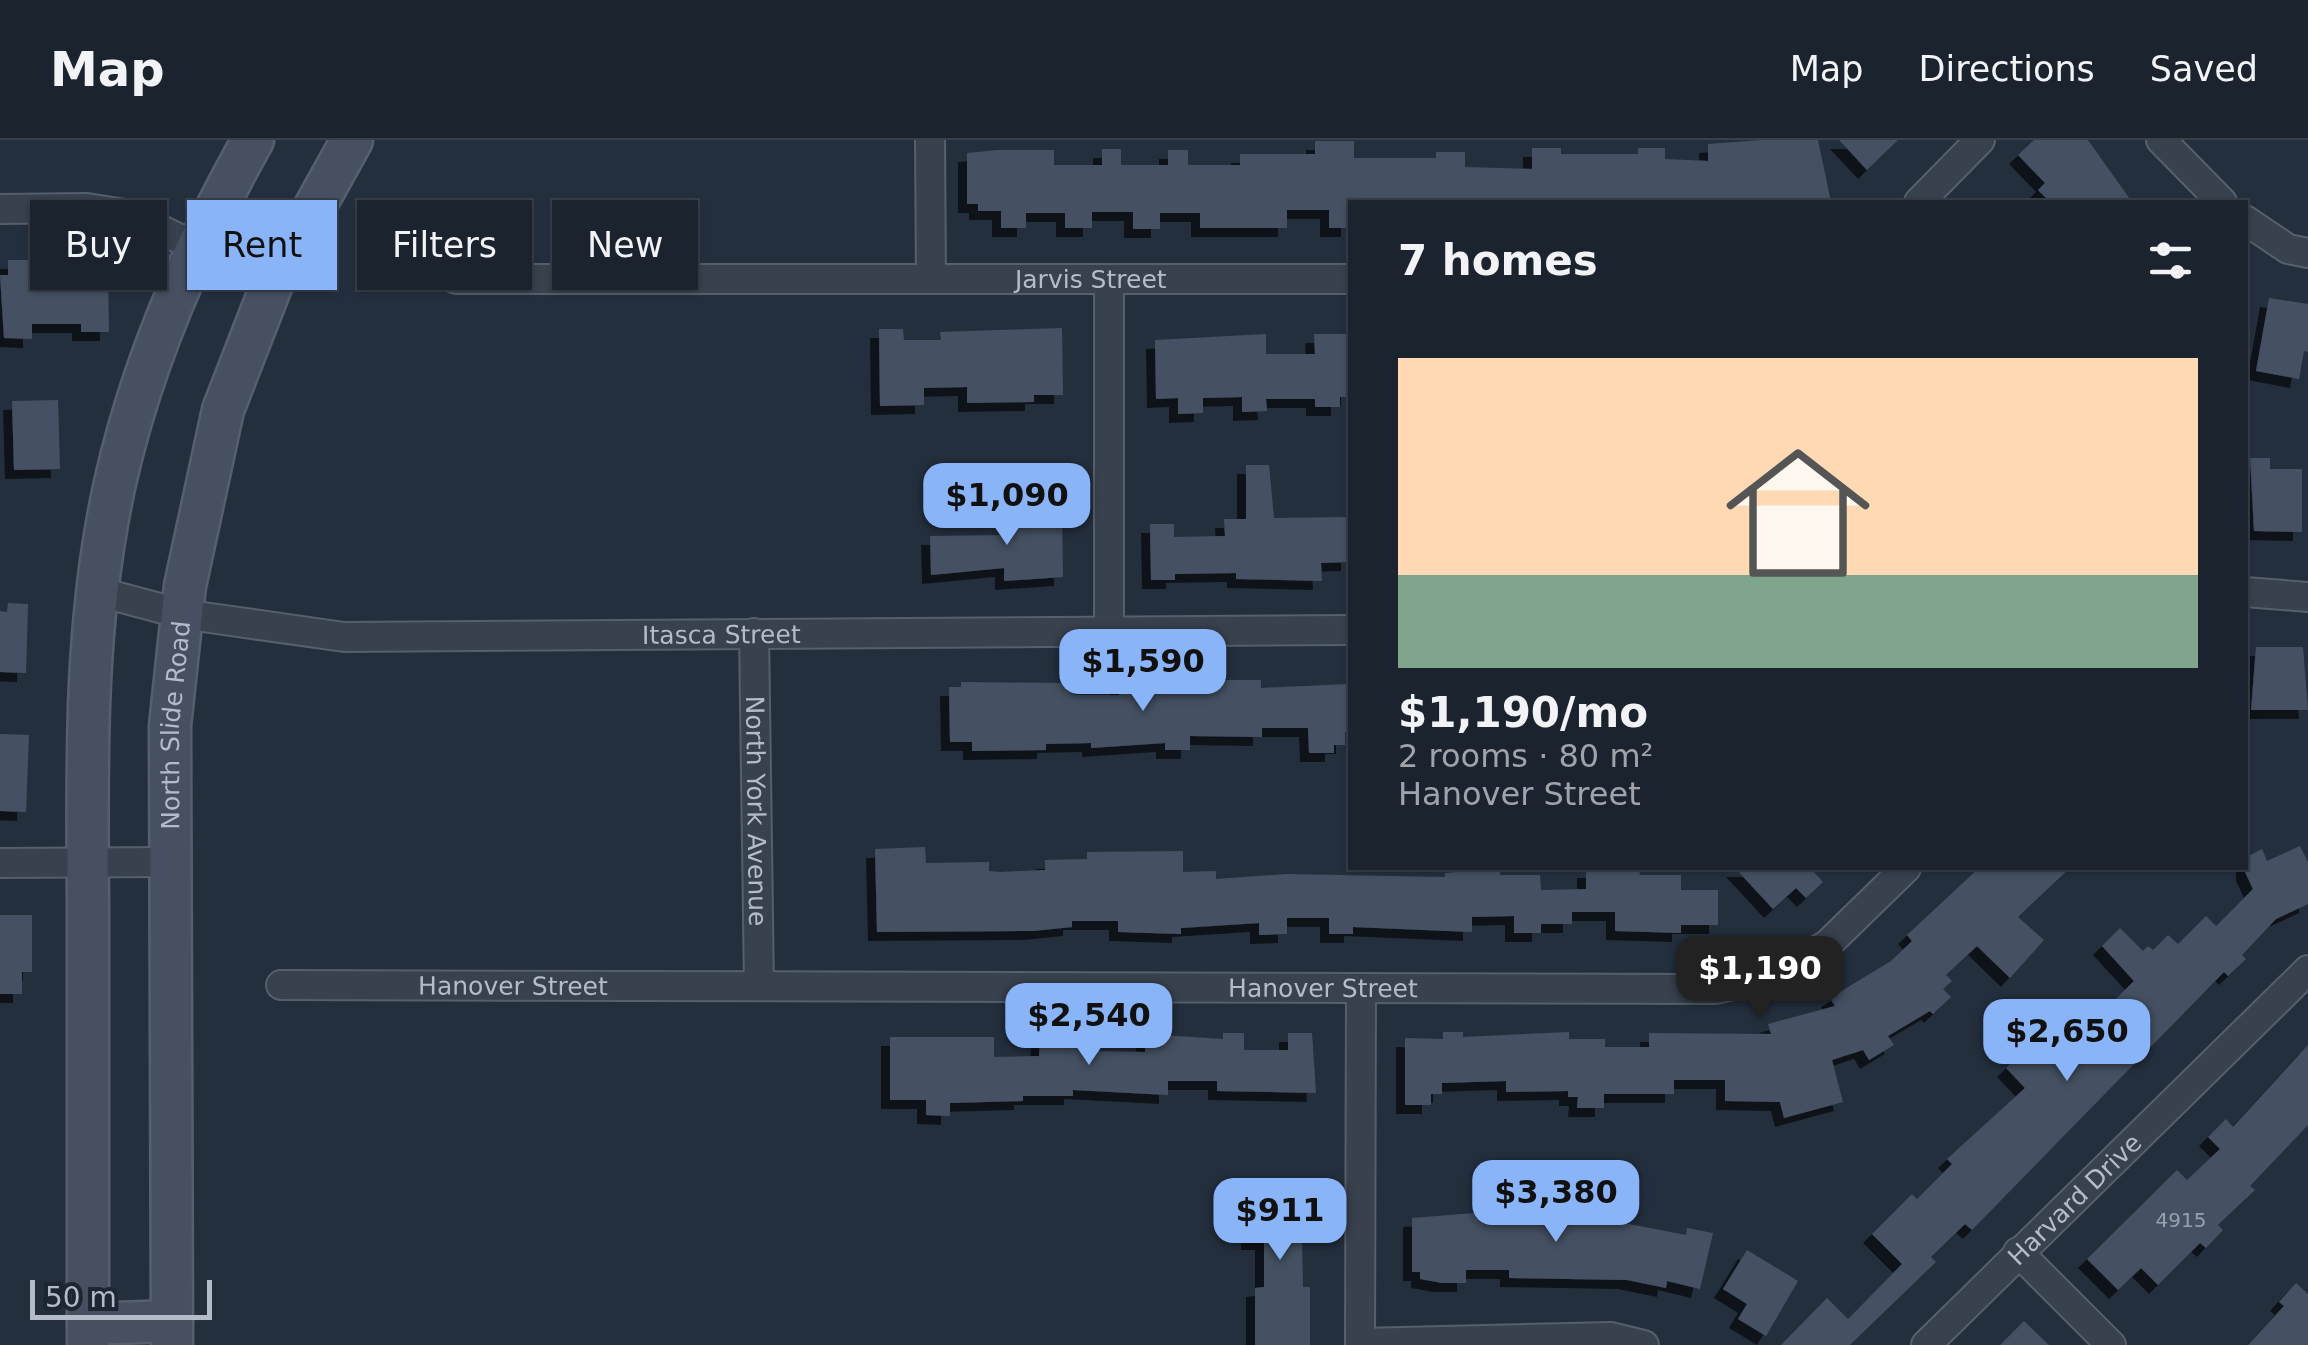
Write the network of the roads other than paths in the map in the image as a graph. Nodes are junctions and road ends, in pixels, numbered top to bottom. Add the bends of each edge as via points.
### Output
1 (253, 140) edge
2 (352, 140) edge
3 (930, 140) edge
4 (1980, 140) edge
5 (2161, 140) edge
6 (221, 200) edge
7 (319, 200) edge
8 (1920, 200) edge
9 (2220, 200) edge
10 (0, 209) edge
11 (2248, 222) edge
12 (187, 242) edge
13 (2308, 253) edge
14 (187, 269) edge
15 (532, 279) edge
16 (931, 279) junction
17 (1348, 279) edge
18 (1109, 280) junction
19 (270, 290) edge
20 (96, 591) junction
21 (2248, 592) edge
22 (2308, 597) edge
23 (182, 614) junction
24 (1109, 630) junction
25 (1348, 630) edge
26 (754, 633) junction
27 (88, 862) junction
28 (172, 862) junction
29 (0, 863) edge
30 (1894, 871) edge
31 (2308, 970) edge
32 (280, 985) dead end
33 (760, 986) junction
34 (1360, 988) junction
35 (2018, 1252) junction
36 (172, 1333) edge
37 (88, 1335) edge
38 (1360, 1344) edge
39 (1644, 1345) edge
40 (1926, 1345) edge
41 (2111, 1345) edge

1 - 6 main road
2 - 7 main road, North Slide Road
3 - 16 street
4 - 8 street
5 - 9 street
10 - 12 street via 131,214
11 - 13 street via 2288,249
14 - 20 main road via 132,419
15 - 16 street, Jarvis Street
16 - 18 street, Jarvis Street
17 - 18 street, Jarvis Street
18 - 24 street
19 - 23 main road, North Slide Road via 223,410
20 - 23 street, Itasca Street
20 - 27 main road via 88,684
21 - 22 street
23 - 26 street, Itasca Street via 344,637
23 - 28 main road, North Slide Road via 170,726
24 - 25 street, Itasca Street
24 - 26 street, Itasca Street
26 - 33 street, North York Avenue
27 - 28 street
27 - 29 street
27 - 37 main road
28 - 36 main road, North Slide Road
30 - 34 street, Hanover Street via 1826,945 1772,976 1716,989
31 - 35 street, Harvard Drive
32 - 33 street, Hanover Street
33 - 34 street, Hanover Street
34 - 38 street
35 - 40 street, Harvard Drive
35 - 41 street
36 - 37 main road
38 - 39 street via 1610,1337

